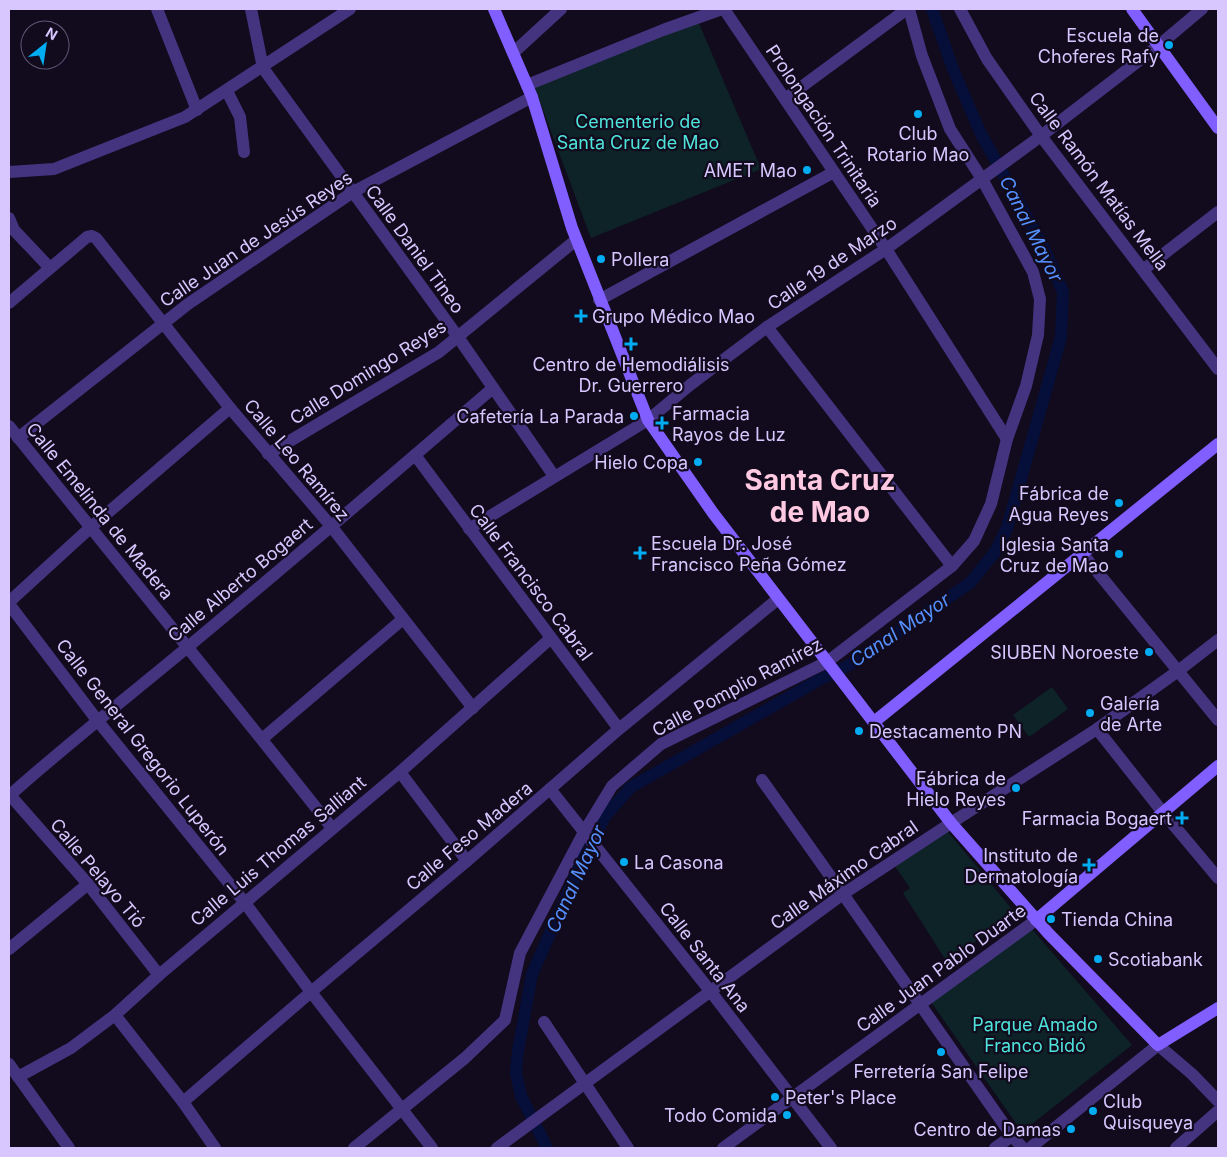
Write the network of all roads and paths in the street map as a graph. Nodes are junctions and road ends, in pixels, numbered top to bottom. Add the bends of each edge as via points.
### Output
1 (157, 9) edge
2 (251, 9) edge
3 (350, 9) edge
4 (494, 9) edge
5 (561, 9) edge
6 (723, 9) edge
7 (908, 9) edge
8 (960, 9) edge
9 (1132, 9) edge
10 (1202, 9) edge
11 (1158, 46) junction
12 (513, 53) junction
13 (263, 68) junction
14 (527, 85) junction
15 (227, 91) junction
16 (532, 97) junction
17 (785, 98) junction
18 (197, 110) junction
19 (1218, 128) edge
20 (1040, 136) junction
21 (244, 152) dead end
22 (9, 172) edge
23 (834, 172) junction
24 (982, 179) junction
25 (353, 192) junction
26 (1218, 212) edge
27 (9, 218) edge
28 (576, 240) junction
29 (886, 249) junction
30 (50, 268) junction
31 (1143, 270) junction
32 (599, 300) junction
33 (9, 303) edge
34 (163, 324) junction
35 (767, 327) junction
36 (458, 337) junction
37 (1218, 369) edge
38 (493, 388) junction
39 (230, 408) junction
40 (648, 420) junction
41 (9, 426) edge
42 (18, 438) junction
43 (1007, 439) junction
44 (1218, 444) edge
45 (268, 454) junction
46 (414, 455) junction
47 (554, 476) junction
48 (331, 526) junction
49 (90, 528) junction
50 (469, 529) junction
51 (1082, 553) junction
52 (952, 566) junction
53 (778, 599) junction
54 (9, 603) edge
55 (403, 619) junction
56 (551, 638) junction
57 (1218, 640) edge
58 (188, 647) junction
59 (829, 665) junction
60 (1178, 671) junction
61 (472, 708) junction
62 (97, 720) junction
63 (1218, 720) edge
64 (874, 722) junction
65 (619, 729) junction
66 (1097, 729) junction
67 (262, 739) junction
68 (1218, 766) edge
69 (400, 772) junction
70 (762, 780) dead end
71 (550, 789) junction
72 (9, 795) edge
73 (1163, 813) junction
74 (951, 823) junction
75 (332, 828) junction
76 (585, 834) junction
77 (467, 861) junction
78 (1218, 878) edge
79 (88, 884) junction
80 (844, 894) junction
81 (245, 903) junction
82 (1036, 920) junction
83 (9, 949) edge
84 (159, 975) junction
85 (311, 992) junction
86 (710, 992) junction
87 (920, 1005) junction
88 (1218, 1008) edge
89 (115, 1015) junction
90 (544, 1022) dead end
91 (1158, 1045) junction
92 (9, 1066) edge
93 (18, 1077) junction
94 (585, 1084) junction
95 (792, 1099) junction
96 (1218, 1101) edge
97 (183, 1102) junction
98 (402, 1110) junction
99 (1218, 1111) edge
100 (1012, 1136) junction
101 (69, 1148) edge
102 (215, 1148) edge
103 (354, 1148) edge
104 (432, 1148) edge
105 (496, 1148) edge
106 (628, 1148) edge
107 (723, 1148) edge
108 (831, 1148) edge
109 (995, 1148) edge
110 (1022, 1148) edge
111 (1030, 1148) edge
112 (1176, 1148) edge

1 - 18 street
2 - 13 street, Calle Daniel Tineo
3 - 13 street
4 - 12 main road
5 - 12 street
6 - 14 street
6 - 17 street, Prolongación Trinitaria
7 - 17 street
7 - 24 street, Calle Pomplio Ramírez via 950,129
8 - 20 street, Calle Ramón Matías Mella via 987,59
9 - 11 main road
10 - 11 street, Calle 19 de Marzo
11 - 19 main road
11 - 20 street, Calle 19 de Marzo
12 - 14 main road
13 - 15 street
13 - 25 street, Calle Daniel Tineo
14 - 16 main road
15 - 18 street
15 - 21 street via 240,117
16 - 25 street, Calle Juan de Jesús Reyes
16 - 28 main road
17 - 23 street, Prolongación Trinitaria
18 - 22 street via 186,118 54,169
20 - 24 street, Calle 19 de Marzo
20 - 31 street, Calle Ramón Matías Mella
23 - 29 street, Prolongación Trinitaria
23 - 32 street
24 - 29 street, Calle 19 de Marzo
24 - 43 street, Calle Pomplio Ramírez via 1033,272 1040,299 1038,335 1028,378
25 - 34 street, Calle Juan de Jesús Reyes
25 - 36 street, Calle Daniel Tineo
26 - 31 street
27 - 30 street via 14,230
28 - 32 main road
28 - 36 street, Calle Domingo Reyes
29 - 35 street, Calle 19 de Marzo
29 - 43 street, Prolongación Trinitaria
30 - 33 street
30 - 34 street, Calle Leo Ramírez via 92,236
31 - 37 street, Calle Ramón Matías Mella
32 - 40 main road
34 - 39 street, Calle Leo Ramírez
34 - 42 street, Calle Juan de Jesús Reyes
35 - 40 street, Calle 19 de Marzo
35 - 52 street
36 - 38 street, Calle Daniel Tineo
36 - 45 street, Calle Domingo Reyes via 439,352
38 - 46 street, Calle Alberto Bogaert
38 - 47 street, Calle Daniel Tineo
39 - 45 street, Calle Leo Ramírez
39 - 49 street
40 - 47 street, Calle 19 de Marzo
40 - 53 main road
41 - 42 street, Calle Emelinda de Madera
42 - 49 street, Calle Emelinda de Madera
43 - 52 street, Calle Pomplio Ramírez via 991,504 974,541
44 - 51 main road
45 - 48 street, Calle Leo Ramírez
46 - 48 street, Calle Alberto Bogaert
46 - 50 street, Calle Francisco Cabral
47 - 50 street, Calle 19 de Marzo
48 - 55 street, Calle Leo Ramírez
48 - 58 street, Calle Alberto Bogaert
49 - 54 street
49 - 58 street, Calle Emelinda de Madera
50 - 56 street, Calle Francisco Cabral
51 - 60 street
51 - 64 main road
52 - 59 street, Calle Pomplio Ramírez
53 - 59 main road
53 - 65 street, Calle Feso Madera
54 - 62 street, Calle General Gregorio Luperón
55 - 61 street, Calle Leo Ramírez
55 - 67 street
56 - 61 street, Calle Luis Thomas Salliant
56 - 65 street, Calle Francisco Cabral
57 - 60 street, Calle Máximo Cabral
58 - 62 street, Calle Alberto Bogaert
58 - 67 street, Calle Emelinda de Madera
59 - 64 main road
59 - 76 street, Calle Pomplio Ramírez via 661,744 612,786
60 - 63 street
60 - 66 street, Calle Máximo Cabral
61 - 69 street, Calle Luis Thomas Salliant
62 - 72 street, Calle Alberto Bogaert
62 - 81 street, Calle General Gregorio Luperón
64 - 74 main road
65 - 71 street, Calle Feso Madera
66 - 73 street
66 - 74 street, Calle Máximo Cabral
67 - 75 street, Calle Emelinda de Madera
68 - 73 main road, Calle Juan Pablo Duarte
69 - 75 street, Calle Luis Thomas Salliant
69 - 77 street
70 - 80 street
71 - 76 street, Calle Santa Ana
71 - 77 street, Calle Feso Madera
72 - 79 street, Calle Pelayo Tió
73 - 78 street
73 - 82 main road, Calle Juan Pablo Duarte
74 - 80 street, Calle Máximo Cabral
74 - 82 main road
75 - 81 street, Calle Luis Thomas Salliant
76 - 86 street, Calle Santa Ana
76 - 98 street, Calle Pomplio Ramírez via 520,953 505,1020
77 - 85 street, Calle Feso Madera
79 - 83 street
79 - 84 street, Calle Pelayo Tió
80 - 86 street, Calle Máximo Cabral
80 - 87 street
81 - 84 street, Calle Luis Thomas Salliant
81 - 85 street, Calle General Gregorio Luperón
82 - 87 street, Calle Juan Pablo Duarte
82 - 91 main road
84 - 89 street, Calle Luis Thomas Salliant
85 - 97 street, Calle Feso Madera
85 - 98 street, Calle General Gregorio Luperón
86 - 94 street, Calle Máximo Cabral
86 - 95 street, Calle Santa Ana
87 - 95 street, Calle Juan Pablo Duarte
87 - 100 street
88 - 91 main road
89 - 93 street, Calle Luis Thomas Salliant via 71,1048
89 - 97 street
90 - 94 street
91 - 96 street
91 - 111 street
92 - 93 street
93 - 101 street
94 - 105 street, Calle Máximo Cabral
94 - 106 street
95 - 107 street, Calle Juan Pablo Duarte
95 - 108 street, Calle Santa Ana
97 - 102 street
98 - 103 street, Calle Pomplio Ramírez
98 - 104 street, Calle General Gregorio Luperón
99 - 112 street
100 - 109 street
100 - 110 street

